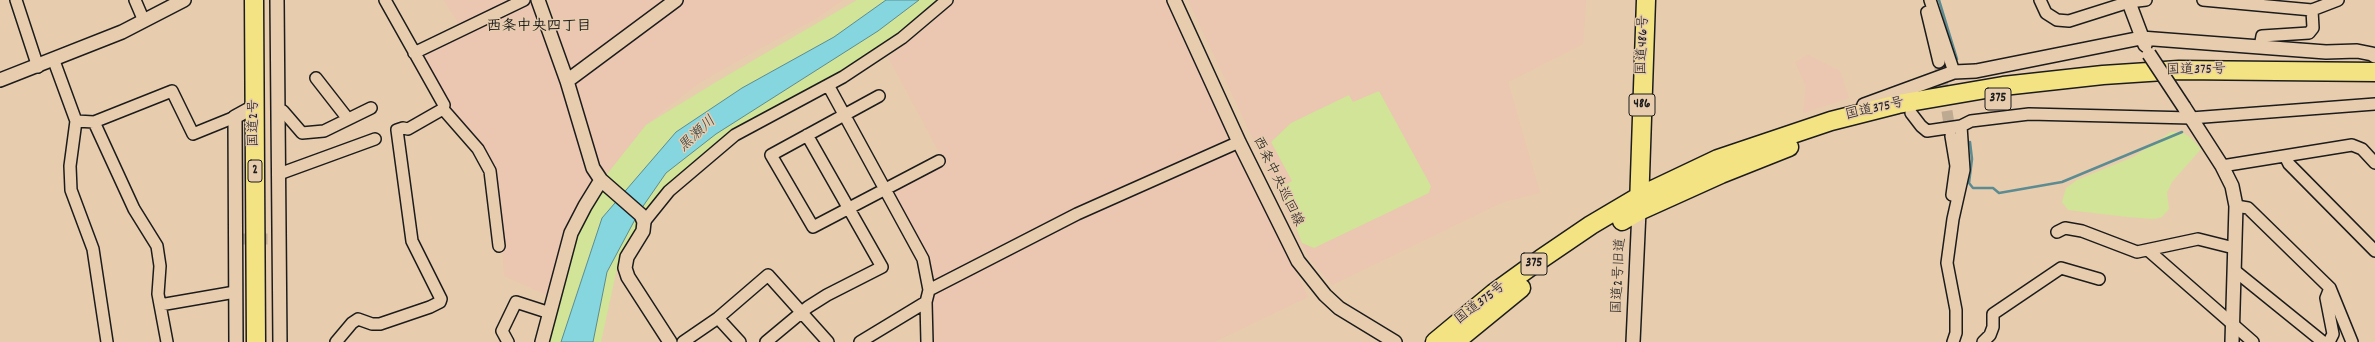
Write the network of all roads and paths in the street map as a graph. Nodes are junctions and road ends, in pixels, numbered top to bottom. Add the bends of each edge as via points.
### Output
1 (16, 0) edge
2 (135, 0) edge
3 (184, 0) edge
4 (254, 0) edge
5 (277, 0) edge
6 (385, 0) edge
7 (524, 0) edge
8 (538, 0) edge
9 (676, 0) edge
10 (947, 0) edge
11 (1174, 0) edge
12 (1646, 0) edge
13 (1926, 0) edge
14 (1930, 0) edge
15 (2040, 0) edge
16 (2146, 0) edge
17 (2202, 0) edge
18 (2338, 0) edge
19 (2128, 1) edge
20 (2312, 10) junction
21 (144, 21) junction
22 (2141, 38) junction
23 (2260, 47) junction
24 (414, 53) junction
25 (2375, 56) edge
26 (54, 61) junction
27 (1939, 62) tunnel mouth
28 (38, 67) junction
29 (1954, 72) junction
30 (2375, 72) edge
31 (316, 78) dead end
32 (0, 80) edge
33 (567, 81) junction
34 (2375, 83) edge
35 (828, 86) junction
36 (879, 96) dead end
37 (2375, 104) edge
38 (255, 106) junction
39 (371, 108) dead end
40 (443, 109) junction
41 (283, 111) dead end
42 (1911, 113) junction
43 (843, 115) junction
44 (235, 117) junction
45 (1843, 118) junction
46 (2191, 118) junction
47 (348, 119) junction
48 (76, 121) junction
49 (94, 122) junction
50 (1961, 126) junction
51 (807, 136) junction
52 (1951, 136) tunnel mouth
53 (375, 139) dead end
54 (1239, 142) junction
55 (2285, 156) junction
56 (939, 161) dead end
57 (2375, 163) edge
58 (2222, 166) junction
59 (279, 174) junction
60 (601, 180) junction
61 (884, 190) junction
62 (1639, 204) junction
63 (2236, 206) junction
64 (849, 209) junction
65 (643, 218) junction
66 (1952, 228) junction
67 (2057, 232) dead end
68 (499, 246) dead end
69 (2234, 248) junction
70 (2149, 251) junction
71 (2375, 251) edge
72 (2234, 270) junction
73 (2099, 279) dead end
74 (2330, 288) junction
75 (929, 290) junction
76 (235, 292) junction
77 (926, 302) junction
78 (160, 305) junction
79 (802, 312) junction
80 (550, 313) junction
81 (718, 318) junction
82 (2233, 325) junction
83 (107, 342) edge
84 (167, 342) edge
85 (236, 342) edge
86 (256, 342) edge
87 (280, 342) edge
88 (336, 342) edge
89 (508, 342) edge
90 (542, 342) edge
91 (670, 342) edge
92 (683, 342) edge
93 (740, 342) edge
94 (766, 342) edge
95 (828, 342) edge
96 (860, 342) edge
97 (927, 342) edge
98 (1395, 342) edge
99 (1435, 342) edge
100 (1455, 342) edge
101 (1633, 342) edge
102 (1953, 342) edge
103 (1983, 342) edge
104 (2232, 342) edge
105 (2253, 342) edge
106 (2323, 342) edge
107 (2329, 342) edge
108 (2352, 342) edge

1 - 28 street
2 - 21 street
3 - 21 street
4 - 38 highway, 国道2号 / 2
5 - 59 street
6 - 24 street
7 - 24 street
8 - 33 street
9 - 33 street
10 - 35 street via 902,38
11 - 54 street, 西条中央巡回線
12 - 62 highway, 国道486号 / 486
13 - 27 street via 1924,2
14 - 29 street
15 - 19 street via 2046,13 2058,20 2069,20
16 - 19 street
17 - 20 street
18 - 20 street
19 - 22 street
20 - 23 street via 2313,28 2309,33 2262,36
21 - 26 street
22 - 23 street
22 - 29 street via 1976,71
22 - 46 street, bridge
23 - 25 street via 2326,52 2357,51
24 - 40 street via 444,105
26 - 28 street
26 - 48 street
28 - 32 street
29 - 45 street via 1852,110
30 - 45 highway, 国道375号 / 375 via 2180,70 2103,75 2003,86 1898,104
31 - 47 street
33 - 60 street via 588,156
34 - 42 highway, 国道375号 / 375 via 2186,82 2057,90
35 - 43 street
35 - 65 street via 735,135 669,191
36 - 43 street
37 - 46 street
38 - 44 street
38 - 86 highway, 国道2号 / 2
39 - 47 street
40 - 68 street via 478,149 490,171
40 - 88 street via 408,129 397,130 412,241 440,294 440,302 380,324 358,319
41 - 47 street via 302,133 324,131
42 - 50 street via 1927,130
42 - 62 highway, 国道375号 / 375 via 1785,148
43 - 51 street
43 - 61 street
44 - 49 street via 193,134 172,91
44 - 76 street via 238,239
45 - 62 highway, 国道375号 / 375 via 1718,159
46 - 50 street via 2029,114 1971,121
46 - 58 street
48 - 49 street
48 - 83 street via 70,166 71,190 93,249
49 - 78 street via 134,209 157,246
50 - 66 street via 1964,170
51 - 64 street
51 - 64 street via 771,156 813,227
52 - 66 street via 1956,166 1946,219
53 - 59 street
54 - 75 street via 1077,214
54 - 98 street, 西条中央巡回線 via 1298,261 1312,280 1339,308
55 - 57 street via 2352,145 2362,149
55 - 58 street
55 - 71 street via 2289,164
56 - 61 street
58 - 63 street via 2232,186
59 - 87 street via 276,239
60 - 65 street
60 - 80 street via 571,233
61 - 64 street
61 - 75 street via 923,259
62 - 99 highway, 国道375号 / 375 via 1591,225 1494,292
62 - 100 highway, 国道375号 / 375 via 1547,269
62 - 101 street, 国道2号旧道
63 - 69 street
63 - 74 street via 2248,208
64 - 79 street via 882,267 827,295
65 - 91 street via 643,231 627,257 625,268 628,277
66 - 102 street via 1947,263 1956,310 1956,333
67 - 70 street via 2065,228 2082,231 2137,252
69 - 70 street via 2198,239 2184,240
69 - 72 street
70 - 82 street
72 - 82 street
72 - 106 street
73 - 103 street via 2061,268 1993,314 1993,327
74 - 107 street via 2326,298 2333,334
74 - 108 street
75 - 77 street
76 - 78 street
76 - 85 street
77 - 96 street
77 - 97 street
78 - 84 street
79 - 81 street via 768,275
79 - 94 street
79 - 95 street
80 - 89 street via 516,302 502,331
80 - 90 street
81 - 92 street
81 - 93 street
82 - 104 street
82 - 105 street

